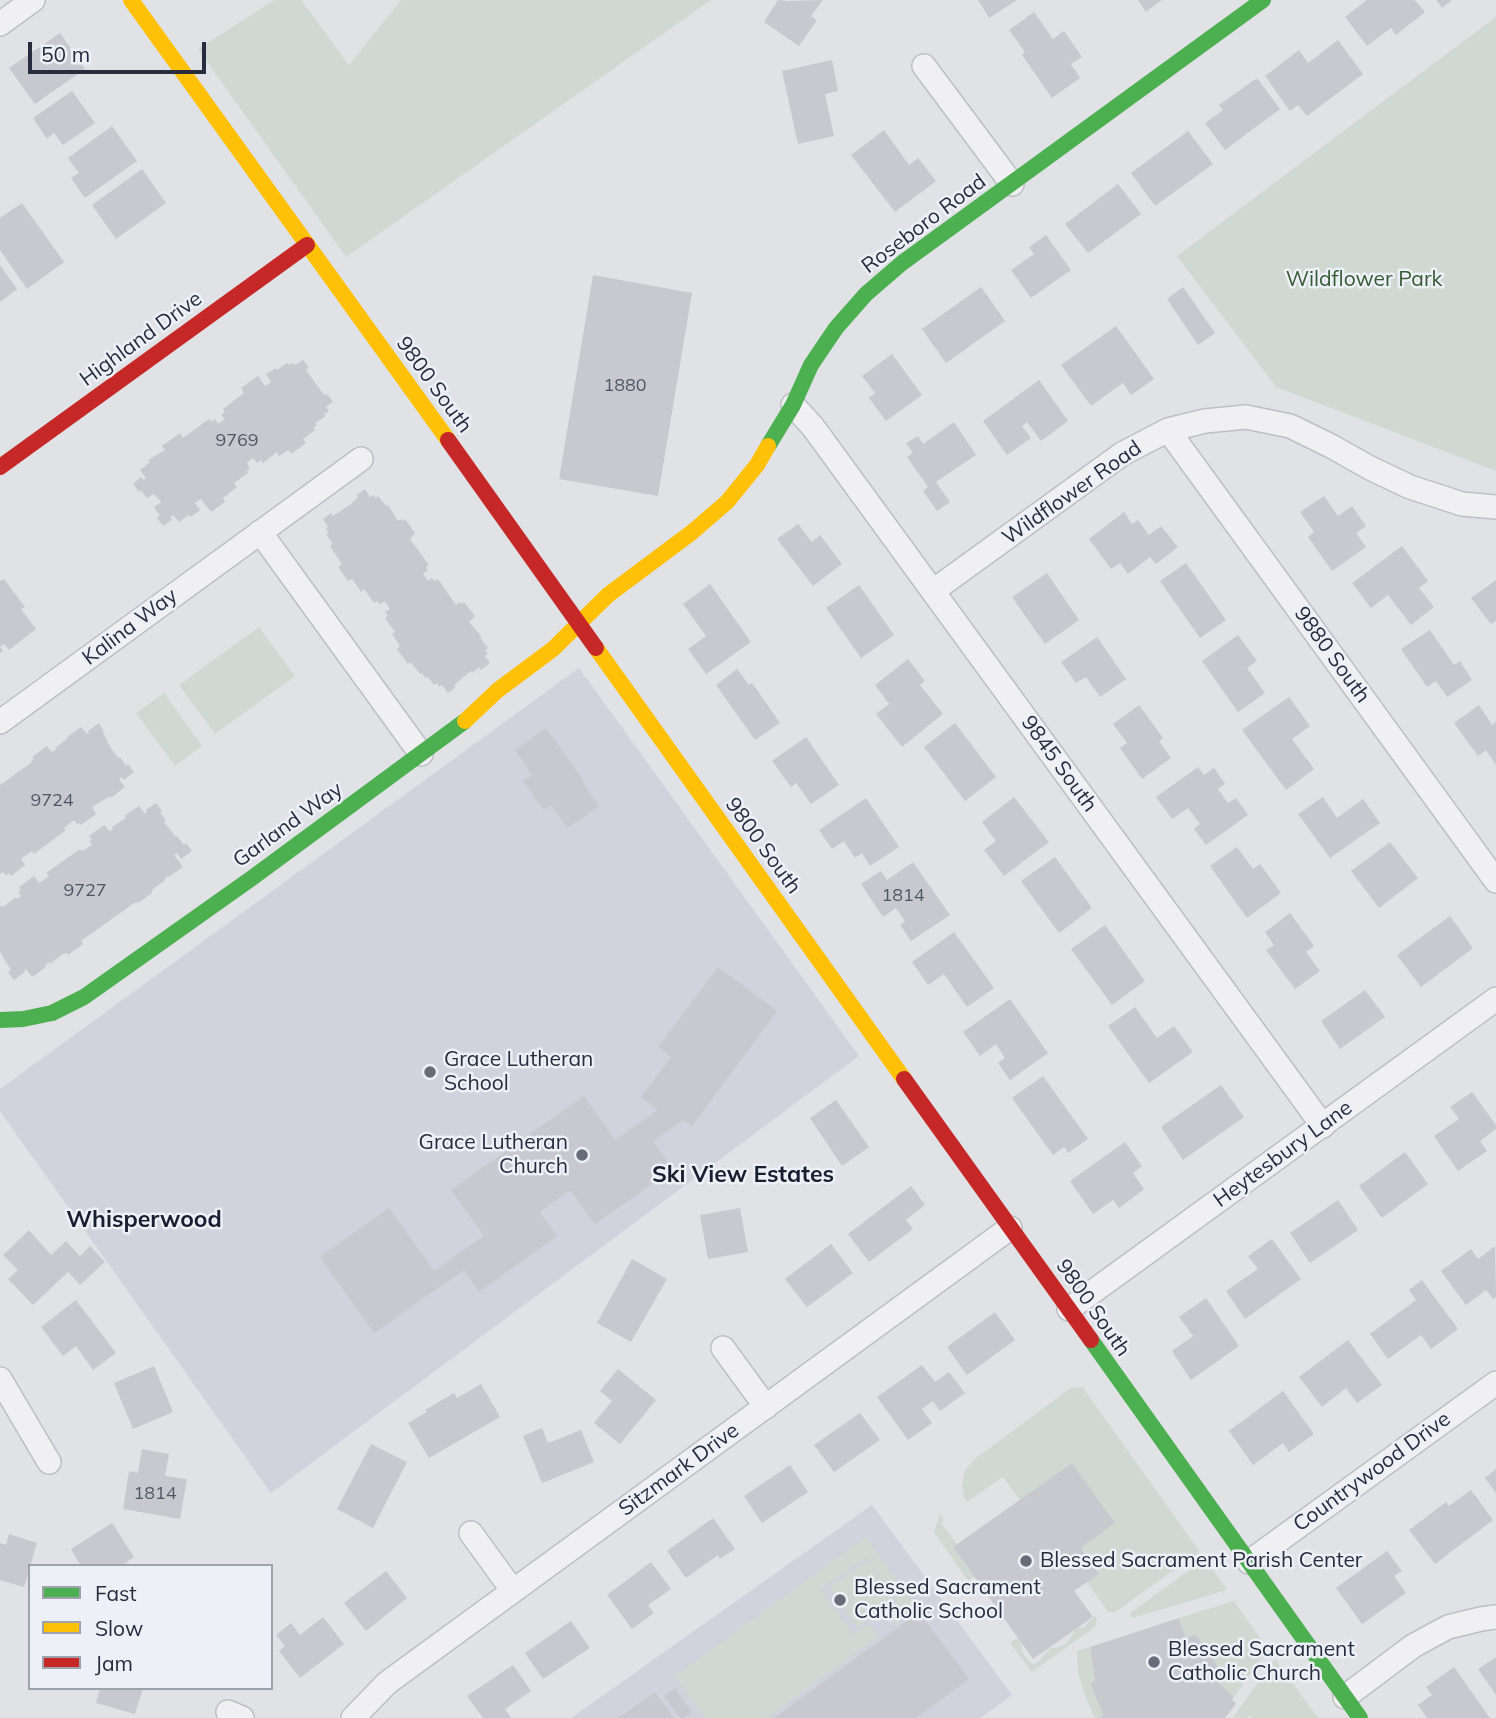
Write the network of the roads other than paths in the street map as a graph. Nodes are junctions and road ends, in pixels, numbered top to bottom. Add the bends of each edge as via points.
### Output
1 (33, 0) edge
2 (131, 0) edge
3 (1263, 0) edge
4 (0, 24) edge
5 (925, 66) dead end
6 (1012, 184) junction
7 (307, 245) junction
8 (793, 405) junction
9 (1168, 430) junction
10 (361, 459) dead end
11 (0, 467) edge
12 (1496, 507) edge
13 (260, 532) junction
14 (933, 591) junction
15 (579, 623) junction
16 (0, 722) edge
17 (421, 754) junction
18 (1496, 881) edge
19 (1496, 999) edge
20 (0, 1020) edge
21 (1323, 1126) junction
22 (1010, 1228) junction
23 (1069, 1310) junction
24 (723, 1348) dead end
25 (0, 1379) edge
26 (1496, 1383) edge
27 (765, 1407) junction
28 (49, 1462) dead end
29 (471, 1533) dead end
30 (1249, 1562) junction
31 (513, 1591) junction
32 (1496, 1617) edge
33 (1345, 1697) junction
34 (353, 1718) edge
35 (1360, 1718) edge

1 - 4 street
2 - 7 street, 9800 South
3 - 6 street, Roseboro Road
5 - 6 street
6 - 8 street, Roseboro Road via 866,294 811,365
7 - 11 street, Highland Drive
7 - 15 street, 9800 South
8 - 14 street, 9845 South
8 - 15 street, Roseboro Road via 757,466 727,502
9 - 12 street, Wildflower Road via 1246,417 1290,426 1410,487 1462,504
9 - 14 street, Wildflower Road via 1122,454
9 - 18 street, 9880 South
10 - 13 street, Kalina Way
13 - 16 street, Kalina Way
13 - 17 street
14 - 21 street, 9845 South
15 - 17 street, Garland Way
15 - 22 street, 9800 South
17 - 20 street, Garland Way via 84,997 52,1013
19 - 21 street, Heytesbury Lane
21 - 23 street, Heytesbury Lane
22 - 23 street, 9800 South
22 - 27 street, Sitzmark Drive
23 - 30 street, 9800 South
24 - 27 street
25 - 28 street
26 - 30 street, Countrywood Drive
27 - 31 street, Sitzmark Drive
29 - 31 street
30 - 33 street, 9800 South
31 - 34 street, Sitzmark Drive via 387,1683
32 - 33 street via 1448,1627 1413,1646
33 - 35 street, 9800 South

